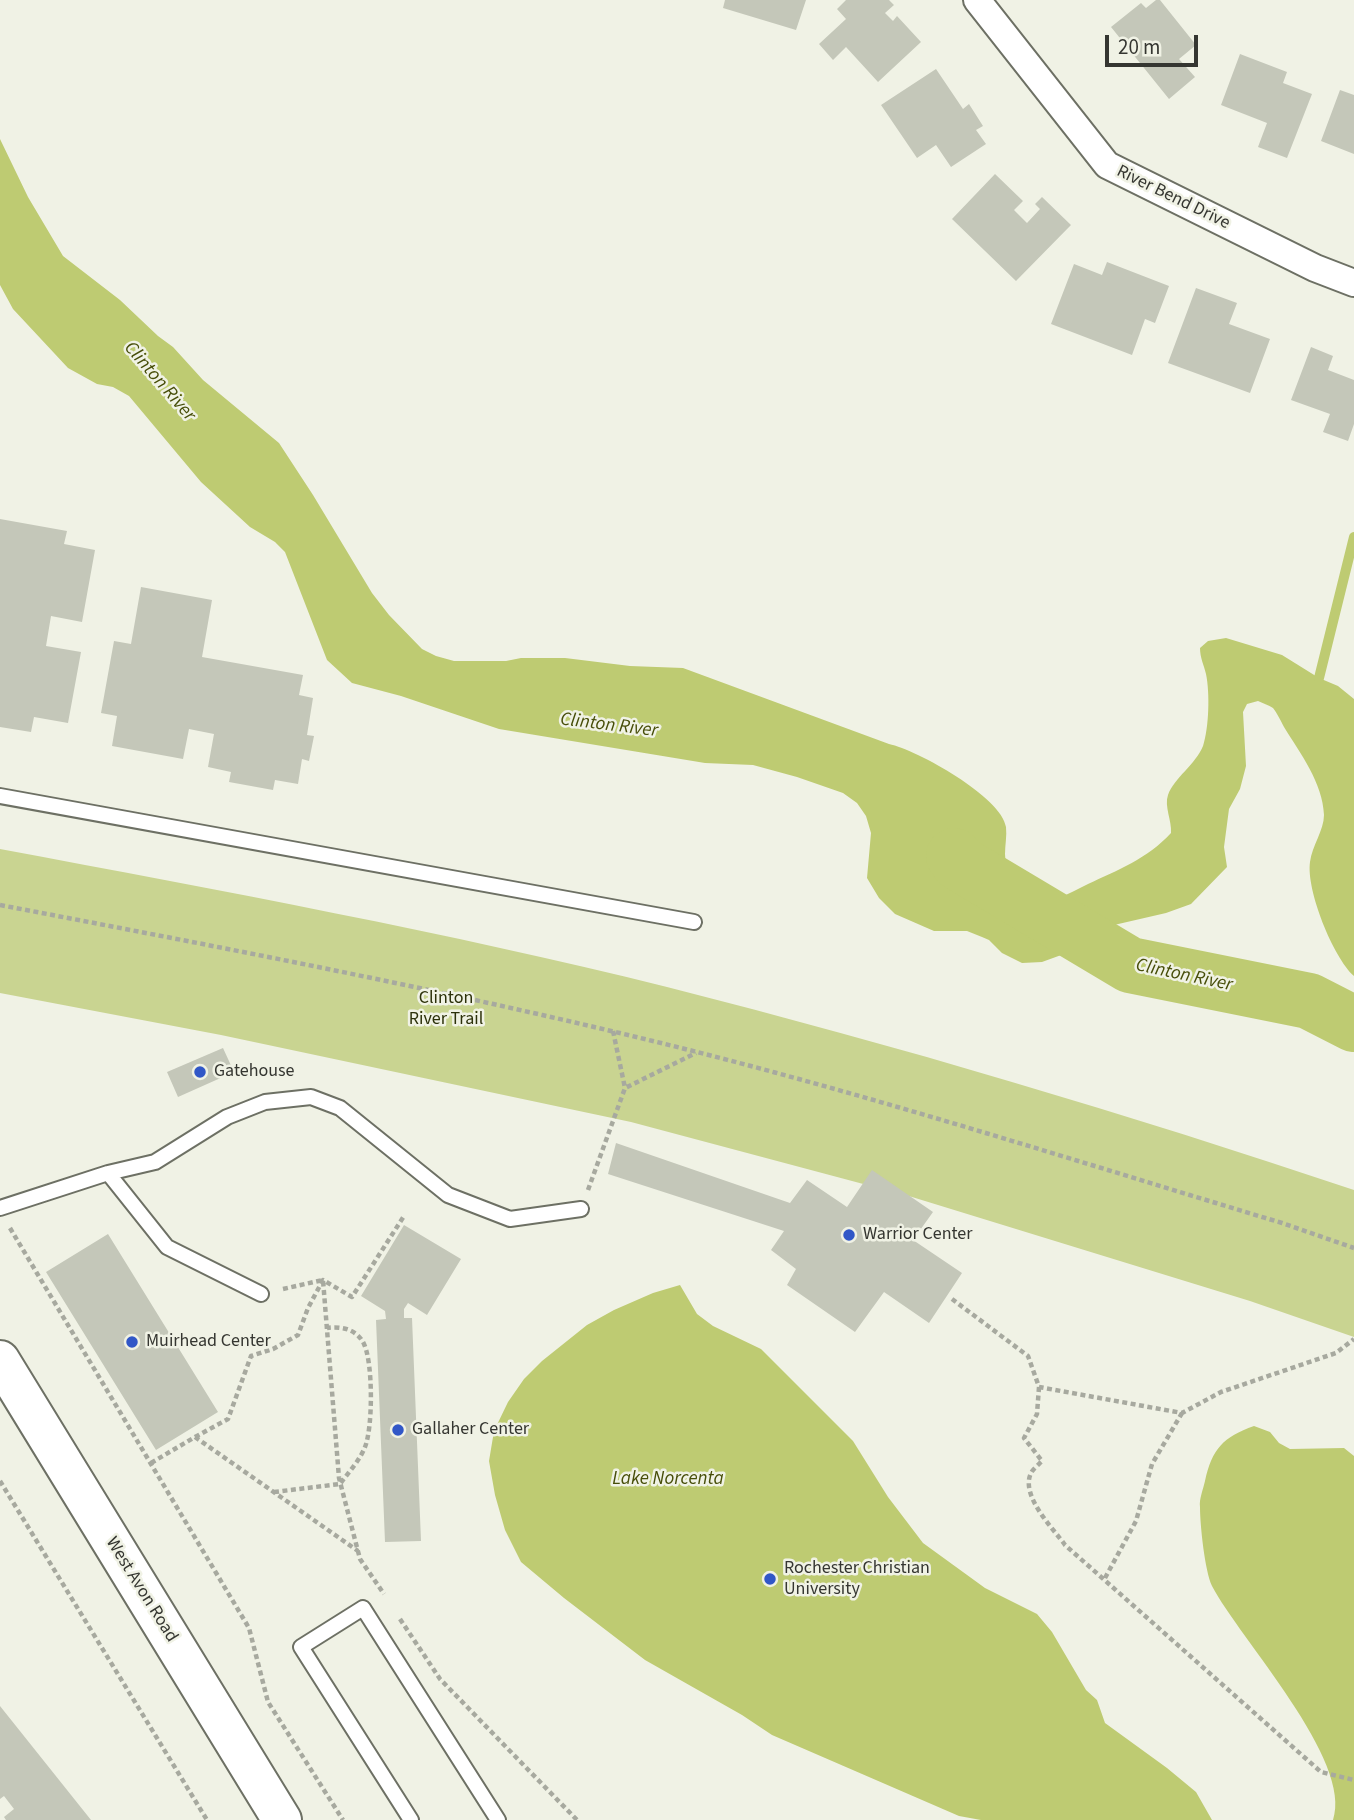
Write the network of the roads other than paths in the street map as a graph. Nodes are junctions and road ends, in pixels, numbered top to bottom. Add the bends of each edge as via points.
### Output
1 (976, 0) edge
2 (1354, 283) edge
3 (0, 796) edge
4 (694, 922) dead end
5 (108, 1173) junction
6 (0, 1208) edge
7 (581, 1209) road end
8 (261, 1294) road end
9 (0, 1360) edge
10 (282, 1820) edge
11 (411, 1820) edge
12 (498, 1820) edge

1 - 2 street, River Bend Drive via 1107,165
3 - 4 lane
5 - 6 lane
5 - 7 lane via 155,1163 227,1117 265,1102 311,1097 340,1108 448,1195 510,1219
5 - 8 lane via 167,1247
9 - 10 main road, West Avon Road
11 - 12 lane via 301,1647 363,1608

